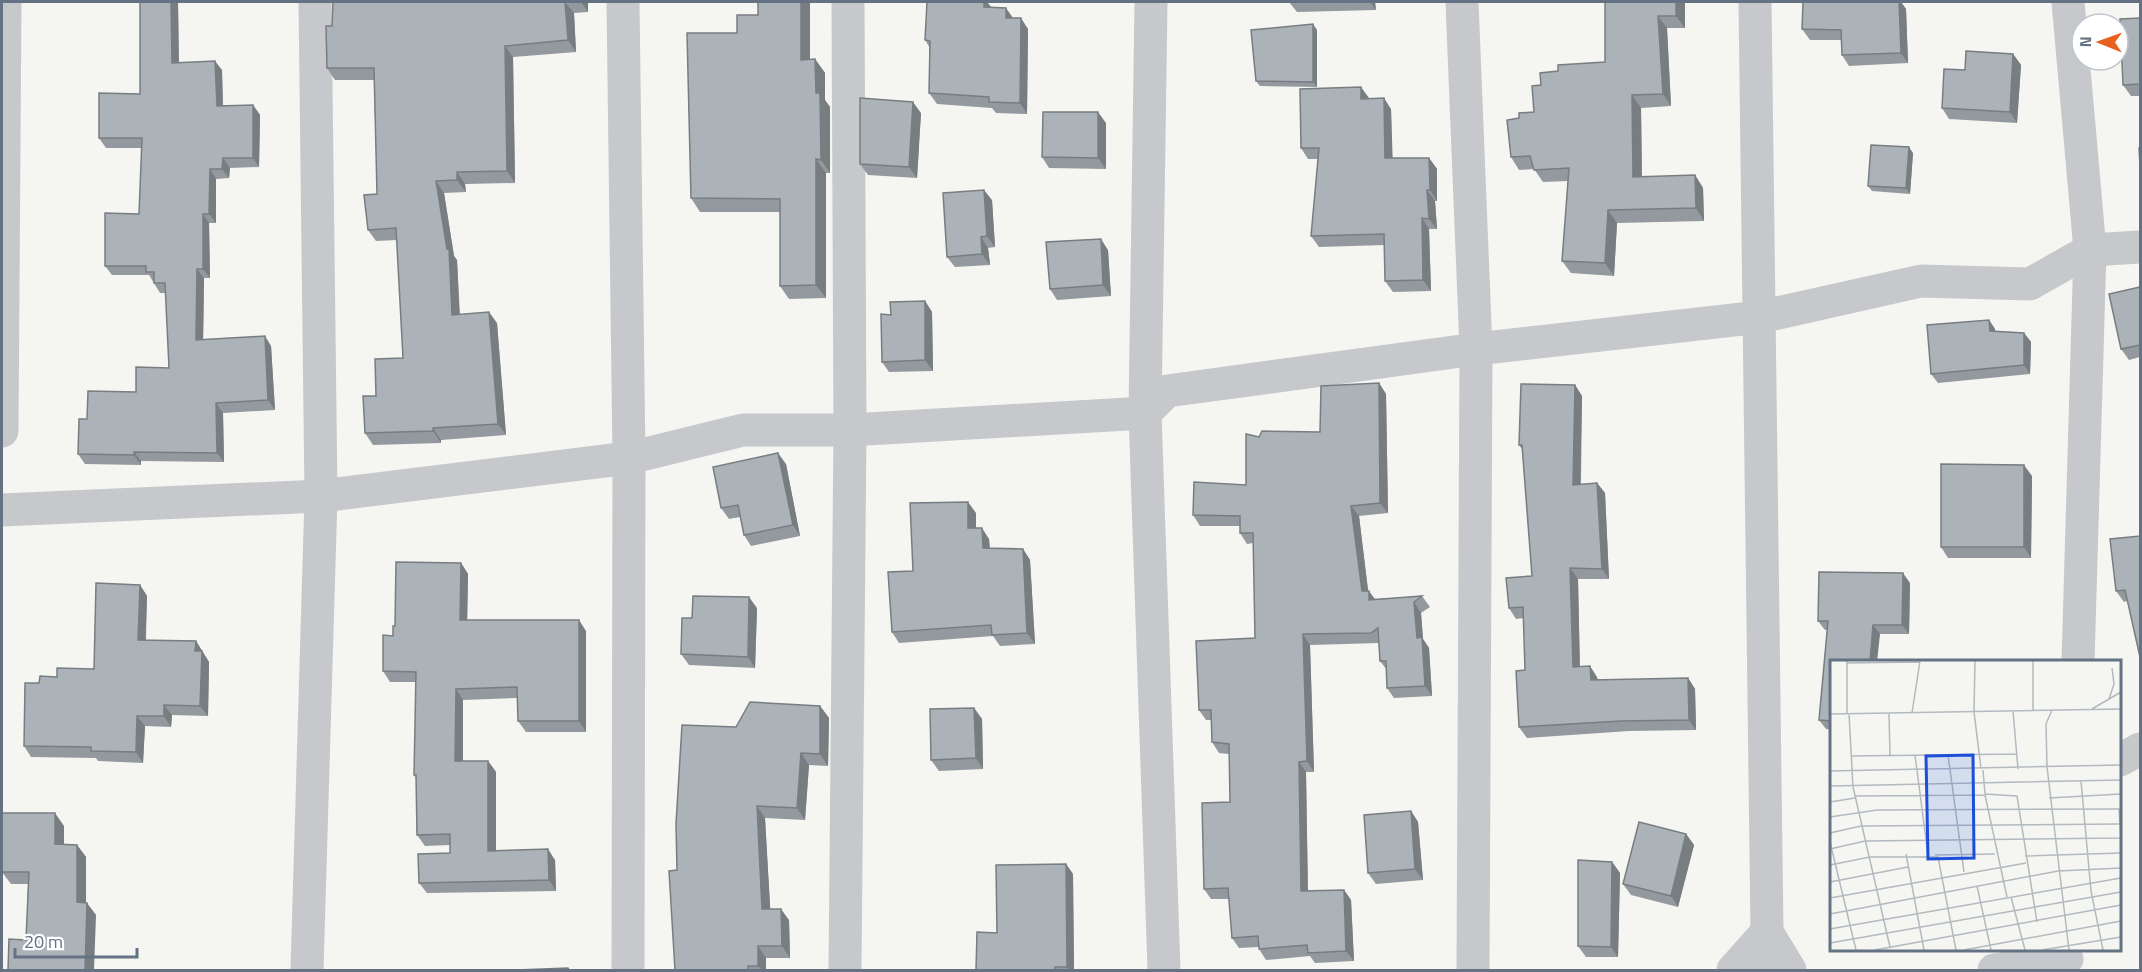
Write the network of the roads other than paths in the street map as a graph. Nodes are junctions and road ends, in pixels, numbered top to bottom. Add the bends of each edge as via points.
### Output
1 (5, 2) edge
2 (315, 2) edge
3 (623, 2) edge
4 (848, 2) edge
5 (1151, 2) edge
6 (1461, 2) edge
7 (1755, 2) edge
8 (2068, 2) edge
9 (2140, 247) edge
10 (2090, 250) junction
11 (1760, 317) junction
12 (1476, 349) junction
13 (1145, 413) junction
14 (850, 430) junction
15 (2, 431) edge
16 (629, 458) junction
17 (321, 496) junction
18 (2, 510) edge
19 (2078, 660) edge
20 (2140, 749) edge
21 (2121, 759) edge
22 (1767, 932) junction
23 (2067, 960) edge
24 (307, 970) edge
25 (628, 970) edge
26 (845, 970) edge
27 (1164, 970) edge
28 (1473, 970) edge
29 (1733, 970) edge
30 (1764, 970) edge
31 (1790, 970) edge
32 (1994, 970) edge

1 - 15 street
2 - 17 street
3 - 16 street
4 - 14 street
5 - 13 street
6 - 12 street
7 - 11 street
8 - 10 street
9 - 10 street
10 - 11 street via 2030,284 1921,281
10 - 19 street
11 - 12 street
11 - 22 street
12 - 13 street via 1167,391
12 - 28 street
13 - 14 street
13 - 27 street
14 - 16 street via 743,430
14 - 26 street
16 - 17 street
16 - 25 street
17 - 18 street
17 - 24 street
20 - 21 street
22 - 29 street
22 - 30 street
22 - 31 street
23 - 32 street

